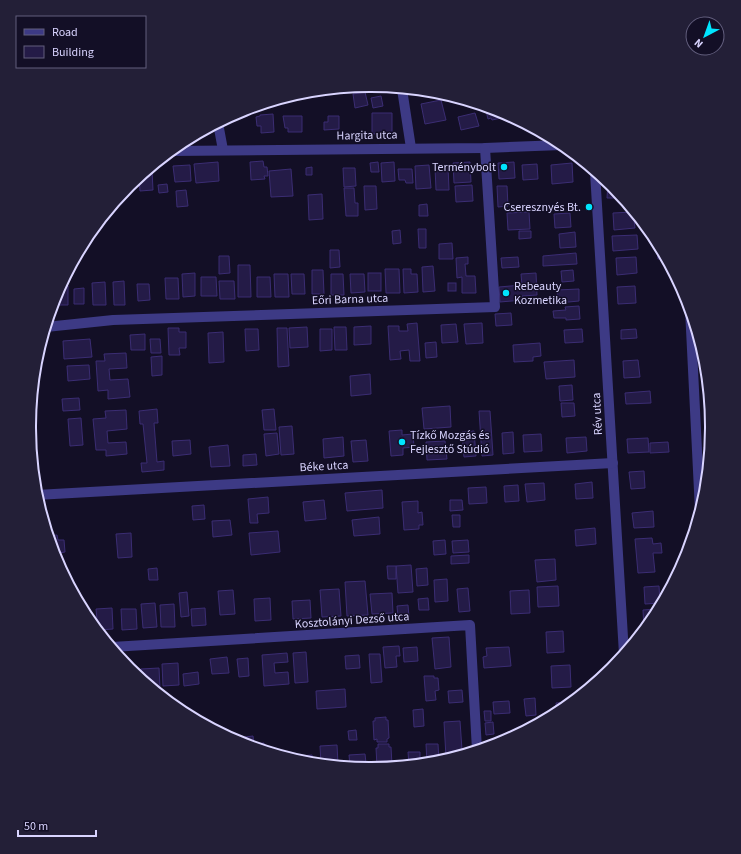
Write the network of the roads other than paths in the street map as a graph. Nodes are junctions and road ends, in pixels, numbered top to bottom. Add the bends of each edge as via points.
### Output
1 (403, 94) edge
2 (219, 129) edge
3 (551, 145) edge
4 (411, 148) junction
5 (485, 148) junction
6 (223, 150) junction
7 (183, 151) edge
8 (595, 180) edge
9 (52, 326) edge
10 (691, 331) edge
11 (613, 463) junction
12 (699, 492) edge
13 (43, 495) edge
14 (624, 646) edge
15 (119, 648) edge
16 (477, 744) edge

1 - 4 street
2 - 6 street
3 - 5 street, Hargita utca
4 - 5 street, Hargita utca
4 - 6 street, Hargita utca
5 - 9 street, Eőri Barna utca via 496,307 113,320
6 - 7 street, Hargita utca
8 - 11 street, Rév utca
10 - 12 street
11 - 13 street, Béke utca
11 - 14 street, Rév utca
15 - 16 street, Kosztolányi Dezső utca via 470,625

